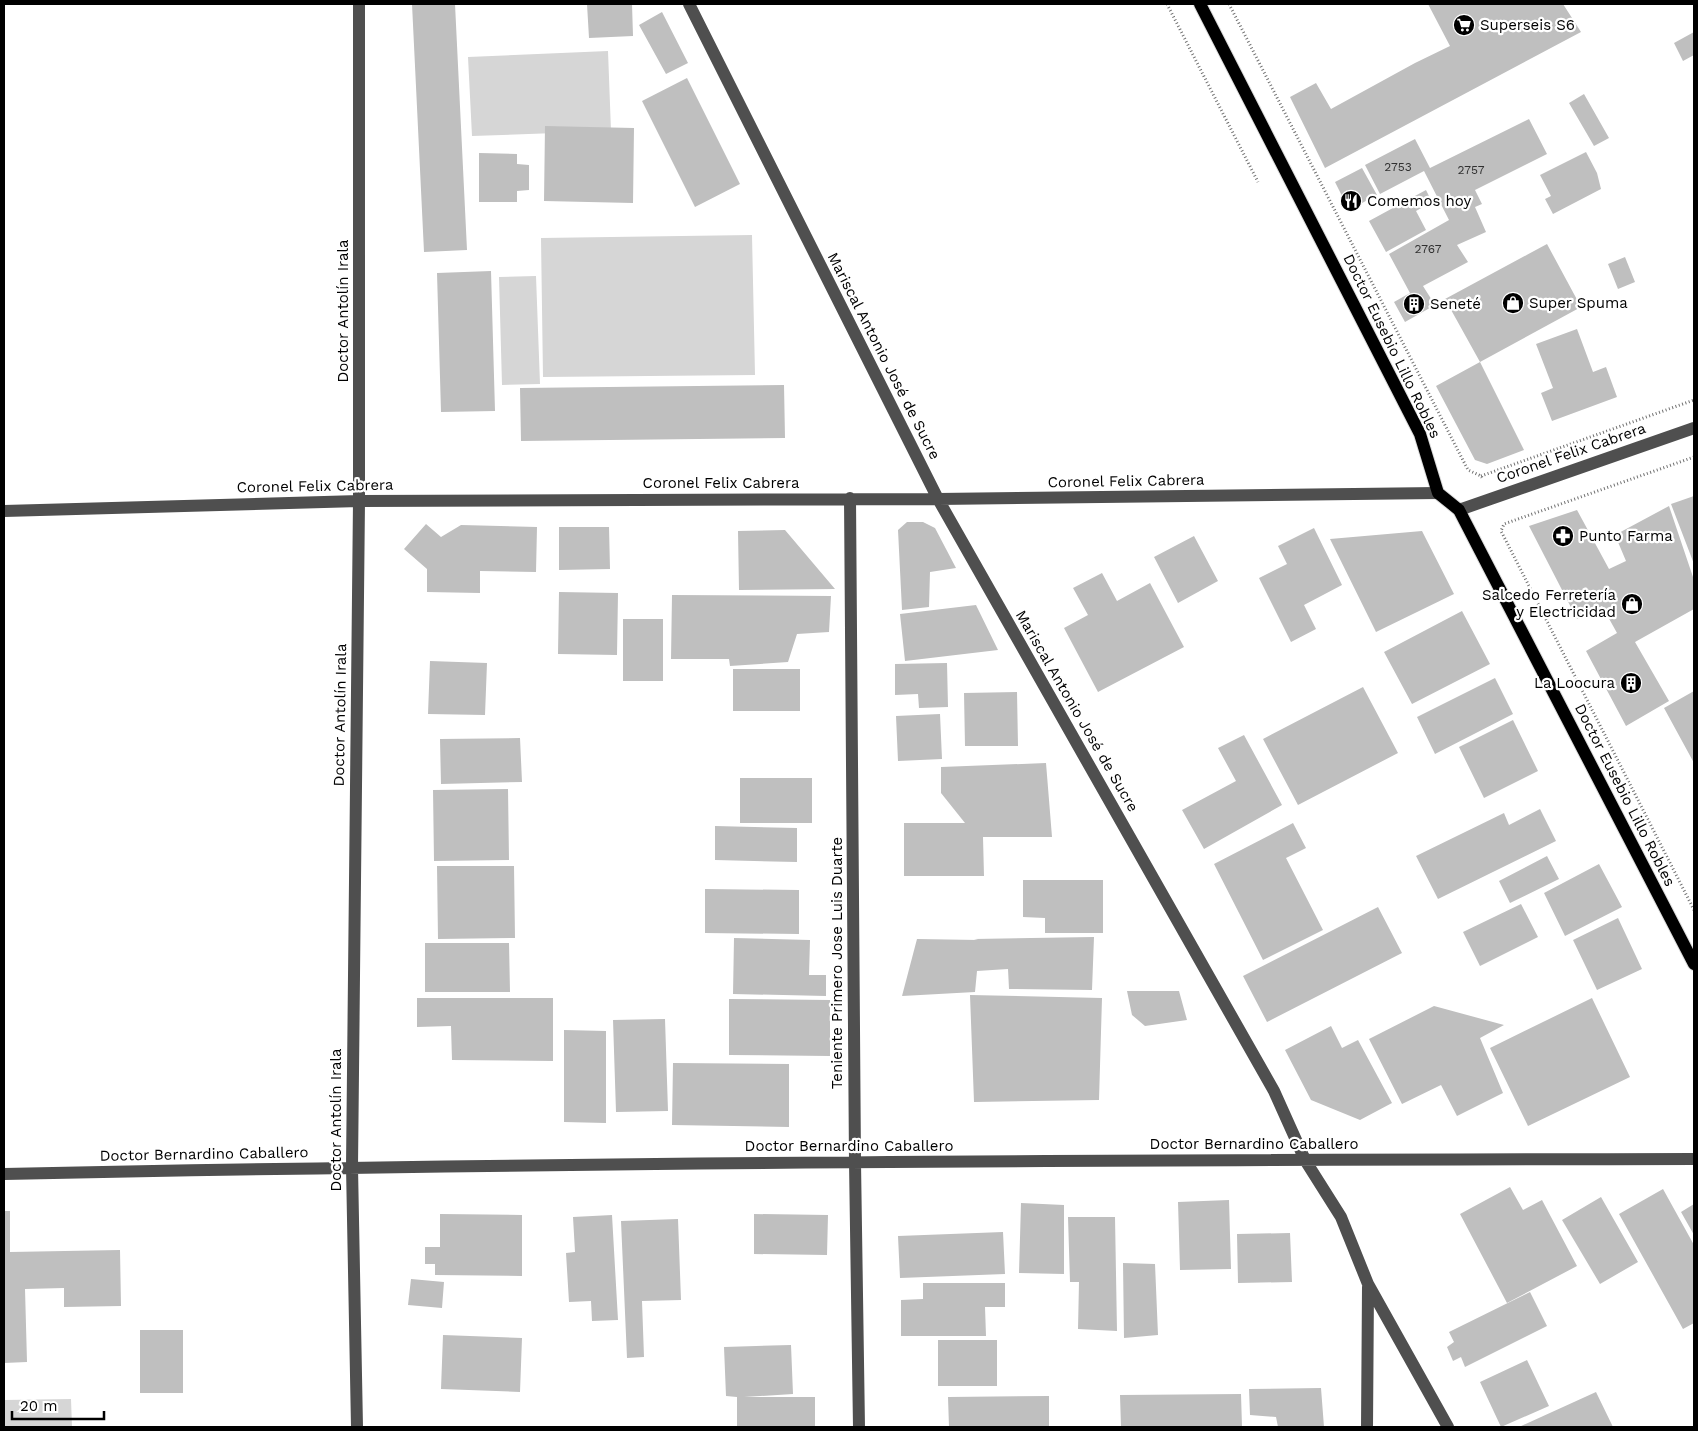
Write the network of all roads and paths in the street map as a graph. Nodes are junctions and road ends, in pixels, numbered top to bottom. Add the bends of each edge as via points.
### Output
1 (359, 4) edge
2 (689, 4) edge
3 (1167, 4) edge
4 (1200, 4) edge
5 (1229, 4) edge
6 (1258, 182) dead end
7 (1694, 400) edge
8 (1694, 428) edge
9 (1694, 457) edge
10 (1438, 493) junction
11 (850, 498) junction
12 (938, 499) junction
13 (359, 501) junction
14 (1460, 510) junction
15 (4, 511) edge
16 (1694, 910) edge
17 (1694, 964) edge
18 (1305, 1160) junction
19 (1694, 1160) edge
20 (855, 1162) junction
21 (352, 1167) junction
22 (4, 1174) edge
23 (1368, 1284) junction
24 (357, 1427) edge
25 (859, 1427) edge
26 (1367, 1427) edge
27 (1448, 1427) edge

1 - 13 street, Doctor Antolín Irala
2 - 12 street, Mariscal Antonio José de Sucre
3 - 6 path
4 - 10 main road, Doctor Eusebio Lillo Robles via 1420,434
5 - 7 path via 1468,470 1481,476
8 - 14 street, Coronel Felix Cabrera
9 - 16 path via 1504,524 1501,531
10 - 12 street, Coronel Felix Cabrera
10 - 14 main road, Doctor Eusebio Lillo Robles
11 - 12 street, Coronel Felix Cabrera
11 - 13 street, Coronel Felix Cabrera
11 - 20 street, Teniente Primero Jose Luis Duarte
12 - 18 street, Mariscal Antonio José de Sucre via 1274,1091
13 - 15 street, Coronel Felix Cabrera
13 - 21 street, Doctor Antolín Irala
14 - 17 main road, Doctor Eusebio Lillo Robles
18 - 19 street, Doctor Bernardino Caballero
18 - 20 street, Doctor Bernardino Caballero
18 - 23 street, Mariscal Antonio José de Sucre via 1341,1217
20 - 21 street, Doctor Bernardino Caballero
20 - 25 street, Teniente Primero Jose Luis Duarte
21 - 22 street, Doctor Bernardino Caballero
21 - 24 street, Doctor Antolín Irala
23 - 26 street
23 - 27 street, Mariscal Antonio José de Sucre

